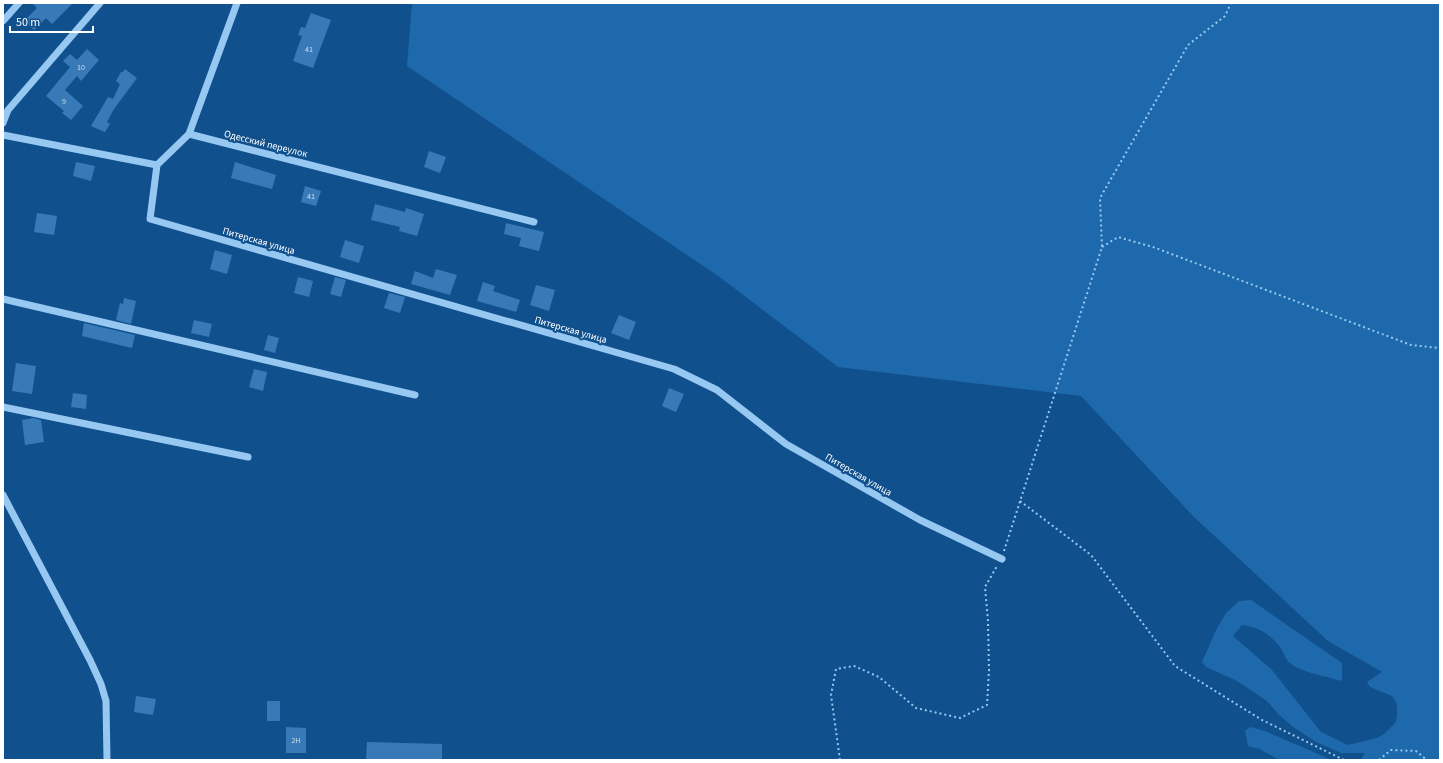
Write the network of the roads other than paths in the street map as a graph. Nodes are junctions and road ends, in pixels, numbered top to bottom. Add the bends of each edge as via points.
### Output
1 (19, 3) edge
2 (100, 3) edge
3 (237, 3) edge
4 (3, 21) edge
5 (3, 123) edge
6 (189, 134) junction
7 (3, 135) edge
8 (157, 165) junction
9 (534, 222) dead end
10 (3, 300) edge
11 (415, 395) dead end
12 (3, 407) edge
13 (248, 457) dead end
14 (3, 495) edge
15 (1002, 559) road end
16 (107, 760) edge

1 - 4 street
2 - 5 street via 8,110
3 - 6 street
6 - 8 street
6 - 9 street, Одесский переулок
7 - 8 street
8 - 15 street, Питерская улица via 150,219 674,369 717,390 786,444 920,520
10 - 11 street
12 - 13 street
14 - 16 street via 101,684 106,701

